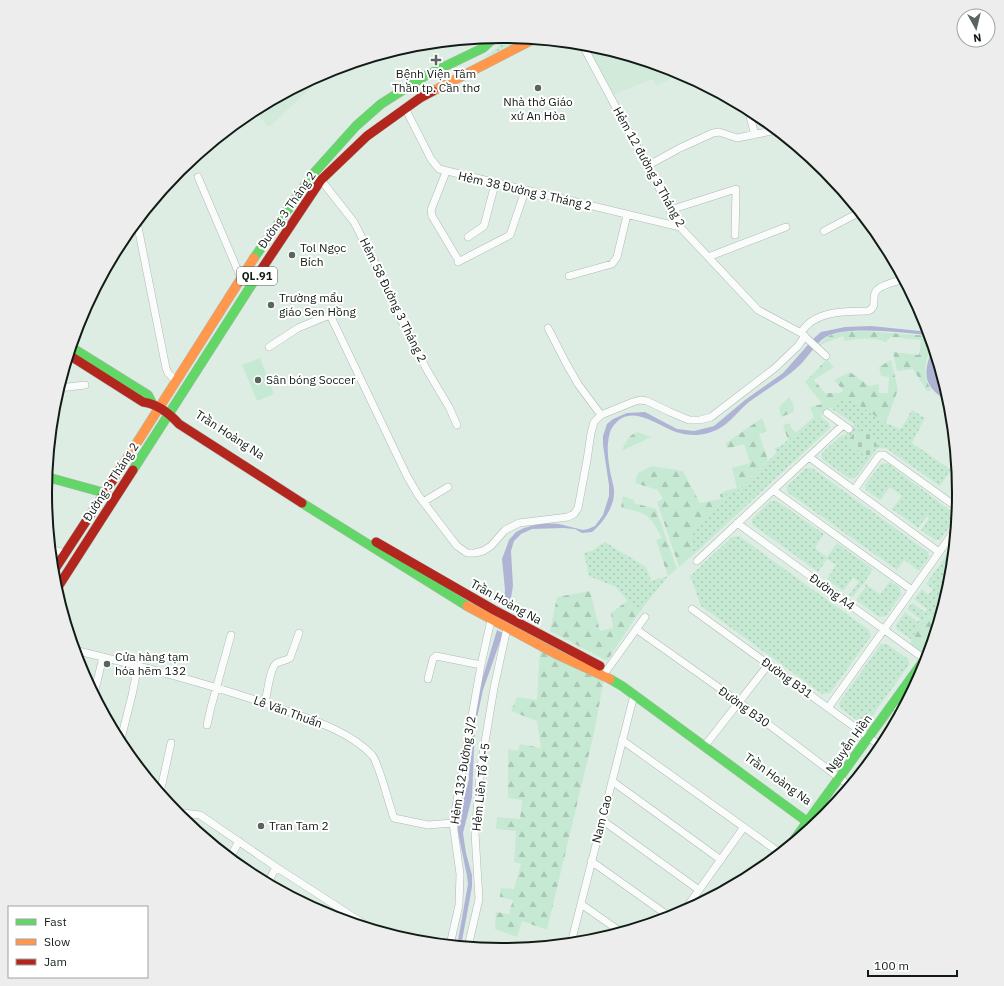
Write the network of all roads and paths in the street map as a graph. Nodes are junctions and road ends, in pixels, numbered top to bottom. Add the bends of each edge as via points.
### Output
1 (489, 43) edge
2 (526, 44) edge
3 (586, 51) edge
4 (405, 108) junction
5 (750, 118) edge
6 (770, 132) edge
7 (755, 135) junction
8 (647, 166) junction
9 (446, 172) junction
10 (198, 178) dead end
11 (322, 180) junction
12 (495, 184) junction
13 (525, 190) junction
14 (670, 210) junction
15 (855, 214) edge
16 (627, 215) junction
17 (680, 227) junction
18 (138, 228) edge
19 (786, 228) dead end
20 (824, 231) dead end
21 (735, 235) dead end
22 (468, 237) dead end
23 (708, 257) junction
24 (569, 276) dead end
25 (242, 278) junction
26 (899, 281) edge
27 (548, 328) dead end
28 (804, 335) junction
29 (269, 347) dead end
30 (75, 350) edge
31 (824, 354) dead end
32 (73, 358) edge
33 (176, 381) junction
34 (85, 385) dead end
35 (65, 387) edge
36 (156, 405) junction
37 (827, 413) dead end
38 (601, 415) junction
39 (172, 416) junction
40 (457, 425) dead end
41 (809, 457) junction
42 (52, 479) edge
43 (448, 487) dead end
44 (774, 490) junction
45 (854, 490) junction
46 (105, 493) junction
47 (423, 502) junction
48 (952, 503) edge
49 (737, 523) junction
50 (949, 538) edge
51 (56, 551) edge
52 (939, 552) junction
53 (65, 553) junction
54 (697, 561) dead end
55 (58, 564) edge
56 (61, 582) edge
57 (912, 590) junction
58 (692, 609) dead end
59 (494, 610) junction
60 (510, 618) junction
61 (645, 618) dead end
62 (491, 620) junction
63 (507, 628) junction
64 (636, 629) junction
65 (884, 629) junction
66 (299, 633) dead end
67 (231, 635) dead end
68 (81, 652) edge
69 (921, 656) edge
70 (103, 657) junction
71 (768, 665) junction
72 (138, 666) junction
73 (481, 666) junction
74 (607, 670) junction
75 (428, 679) dead end
76 (912, 679) edge
77 (96, 687) edge
78 (217, 687) junction
79 (634, 695) junction
80 (739, 702) junction
81 (265, 703) junction
82 (893, 704) junction
83 (828, 708) junction
84 (897, 708) edge
85 (207, 725) dead end
86 (122, 734) edge
87 (869, 737) junction
88 (622, 740) junction
89 (171, 743) dead end
90 (707, 743) junction
91 (876, 743) edge
92 (839, 778) junction
93 (612, 781) junction
94 (846, 783) edge
95 (161, 787) edge
96 (186, 813) edge
97 (817, 814) edge
98 (602, 820) junction
99 (810, 821) edge
100 (810, 821) edge
101 (453, 823) junction
102 (744, 827) junction
103 (239, 841) junction
104 (776, 850) edge
105 (233, 853) edge
106 (721, 860) junction
107 (591, 861) junction
108 (276, 867) junction
109 (270, 879) edge
110 (699, 890) junction
111 (691, 901) edge
112 (581, 904) junction
113 (664, 913) edge
114 (352, 917) edge
115 (616, 928) edge
116 (573, 937) edge
117 (451, 940) edge
118 (469, 942) edge

1 - 25 main road, Đường 3 Tháng 2 / QL.91 via 425,76 387,100 356,126 312,174 253,258
2 - 4 main road, Đường 3 Tháng 2 / QL.91
3 - 8 street, Hẻm 12 đường 3 Tháng 2
4 - 9 street, Hẻm 38 Đường 3 Tháng 2 via 434,165
4 - 11 main road, Đường 3 Tháng 2 / QL.91 via 367,136
5 - 7 street
6 - 7 street
7 - 8 street via 733,138 719,132 713,133
8 - 14 street, Hẻm 12 đường 3 Tháng 2
9 - 12 street, Hẻm 38 Đường 3 Tháng 2
9 - 13 street via 431,210 458,260 510,235
10 - 25 street
11 - 39 main road, Đường 3 Tháng 2 / QL.91 via 297,214
11 - 40 street, Hẻm 58 Đường 3 Tháng 2 via 354,222 396,310
12 - 13 street, Hẻm 38 Đường 3 Tháng 2
12 - 22 street via 484,226
13 - 16 street, Hẻm 38 Đường 3 Tháng 2
14 - 17 street, Hẻm 12 đường 3 Tháng 2
14 - 21 street via 736,188
15 - 20 street
16 - 17 street, Hẻm 38 Đường 3 Tháng 2
16 - 24 street via 614,262 608,266
17 - 23 street, Hẻm 12 đường 3 Tháng 2
18 - 33 street via 166,368 168,374
19 - 23 street
23 - 28 street, Hẻm 12 đường 3 Tháng 2 via 758,310
25 - 33 main road, Đường 3 Tháng 2 / QL.91
26 - 28 street via 878,288 874,294 872,310 825,315 805,325
27 - 38 street via 578,384
28 - 31 street, Hẻm 12 đường 3 Tháng 2
28 - 38 street via 798,346 775,368 710,417 689,420 648,401 640,400
29 - 47 street via 298,328 327,316 332,317 391,444
30 - 36 main road, Trần Hoàng Na via 148,395
32 - 36 main road, Trần Hoàng Na via 143,402
33 - 36 main road, Đường 3 Tháng 2 / QL.91
34 - 35 street
36 - 39 main road, Trần Hoàng Na
36 - 46 main road, Đường 3 Tháng 2 / QL.91
37 - 41 street via 846,427
38 - 47 street via 594,422 578,508 574,514 519,523 505,530 483,551 467,553 457,546
39 - 56 main road, Đường 3 Tháng 2 / QL.91
39 - 59 main road, Trần Hoàng Na via 182,418 382,546
39 - 62 main road, Trần Hoàng Na via 179,424 348,533
41 - 44 street
41 - 45 street
42 - 46 main road
43 - 47 street
44 - 49 street
44 - 57 street
45 - 48 street via 878,457 884,454
45 - 52 street
46 - 53 main road, Đường 3 Tháng 2 / QL.91
49 - 54 street
49 - 65 street, Đường A4
50 - 52 street
51 - 53 street
52 - 57 street
53 - 55 main road, Đường 3 Tháng 2 / QL.91
57 - 65 street
58 - 71 street, Đường B31
59 - 60 main road, Trần Hoàng Na
59 - 62 main road
60 - 63 main road
60 - 74 main road, Trần Hoàng Na
61 - 64 street
62 - 63 main road, Trần Hoàng Na
62 - 73 street, Hẻm 132 Đường 3/2
63 - 79 main road, Trần Hoàng Na via 558,655 604,675
63 - 118 street, Hẻm Liên Tổ 4-5 via 481,766 476,832 479,899
64 - 74 street
64 - 80 street, Đường B30
65 - 69 street, Đường A4
65 - 83 street
66 - 81 street via 290,658 278,662 273,667
67 - 78 street
68 - 70 street, Lê Văn Thuấn
70 - 72 street, Lê Văn Thuấn
70 - 77 street
71 - 80 street
71 - 83 street, Đường B31
72 - 78 street, Lê Văn Thuấn
72 - 86 street
73 - 75 street via 436,656
73 - 101 street, Hẻm 132 Đường 3/2
74 - 90 main road, Trần Hoàng Na
76 - 82 main road, Nguyễn Hiền
78 - 81 street, Lê Văn Thuấn
78 - 85 street
79 - 88 street, Nam Cao
79 - 99 main road, Trần Hoàng Na
80 - 90 street
80 - 92 street, Đường B30
81 - 101 street, Lê Văn Thuấn via 351,737 373,756 394,818 428,825
82 - 84 street
82 - 87 main road, Nguyễn Hiền
83 - 87 street, Đường B31
87 - 91 street, Đường B31
87 - 92 main road, Nguyễn Hiền
88 - 93 street, Nam Cao
88 - 102 street
89 - 95 street
90 - 100 main road, Trần Hoàng Na
92 - 94 street, Đường B30
92 - 97 main road, Nguyễn Hiền
93 - 98 street, Nam Cao
93 - 106 street
96 - 103 street via 200,814
98 - 107 street, Nam Cao
98 - 110 street
101 - 117 street, Hẻm 132 Đường 3/2 via 460,874 459,904
102 - 104 street
102 - 106 street
103 - 105 street
103 - 108 street
106 - 110 street
107 - 112 street, Nam Cao
107 - 113 street
108 - 109 street
108 - 114 street
110 - 111 street
112 - 115 street
112 - 116 street, Nam Cao

